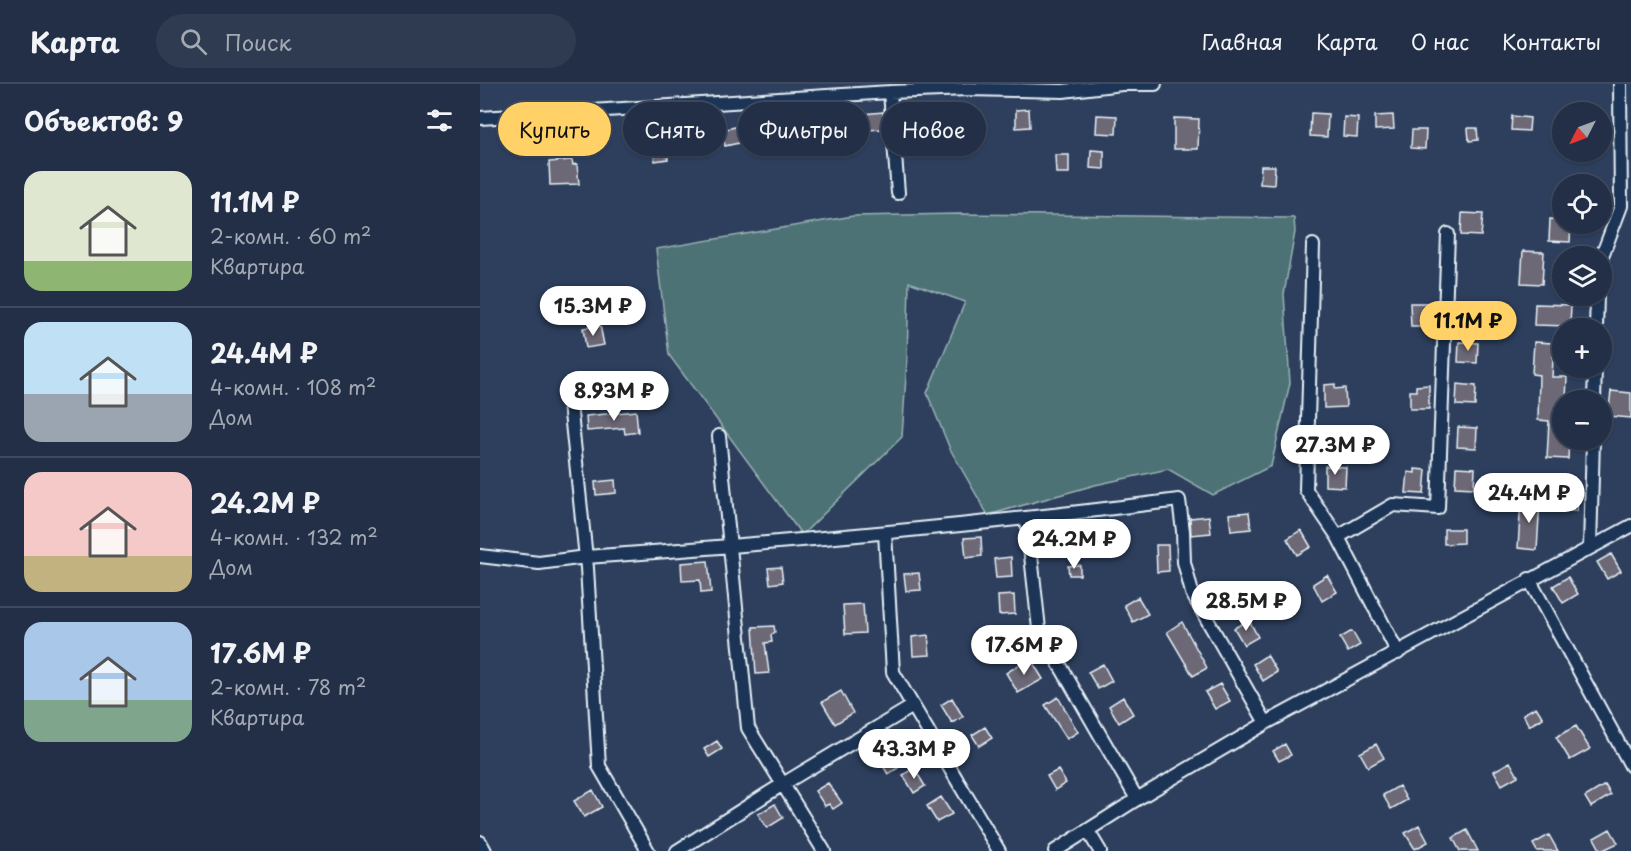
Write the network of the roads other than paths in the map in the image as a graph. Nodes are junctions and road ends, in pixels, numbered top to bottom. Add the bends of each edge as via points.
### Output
1 (1155, 84) edge
2 (1620, 84) edge
3 (890, 92) junction
4 (480, 118) edge
5 (898, 193) dead end
6 (1626, 208) edge
7 (1448, 234) dead end
8 (1313, 245) dead end
9 (1607, 246) edge
10 (569, 394) dead end
11 (719, 436) dead end
12 (1593, 450) edge
13 (1028, 519) junction
14 (1631, 526) edge
15 (885, 533) junction
16 (1338, 537) junction
17 (730, 547) junction
18 (1590, 547) junction
19 (480, 556) edge
20 (586, 557) junction
21 (1529, 579) junction
22 (1398, 653) junction
23 (913, 706) junction
24 (1266, 723) junction
25 (1631, 766) edge
26 (783, 784) junction
27 (1137, 799) junction
28 (1088, 831) junction
29 (480, 842) edge
30 (485, 851) edge
31 (648, 851) edge
32 (678, 851) edge
33 (824, 851) edge
34 (999, 851) edge
35 (1054, 851) edge
36 (1100, 851) edge

1 - 3 street via 1063,91
2 - 6 street
3 - 4 street
3 - 5 street
6 - 9 street
7 - 16 street via 1438,508 1393,505
8 - 16 street via 1306,490
10 - 20 street
11 - 17 street
12 - 18 street
13 - 15 street
13 - 24 street via 1179,500 1184,562 1192,593
13 - 27 street via 1039,629
14 - 18 street
15 - 17 street
15 - 23 street via 892,672
16 - 22 street
17 - 20 street
17 - 26 street via 748,728
18 - 21 street
19 - 20 street via 539,563
20 - 31 street via 599,766
21 - 22 street
21 - 25 street
22 - 24 street
23 - 26 street
23 - 34 street
24 - 27 street
26 - 32 street
26 - 33 street
27 - 28 street
28 - 35 street
28 - 36 street
29 - 30 street

